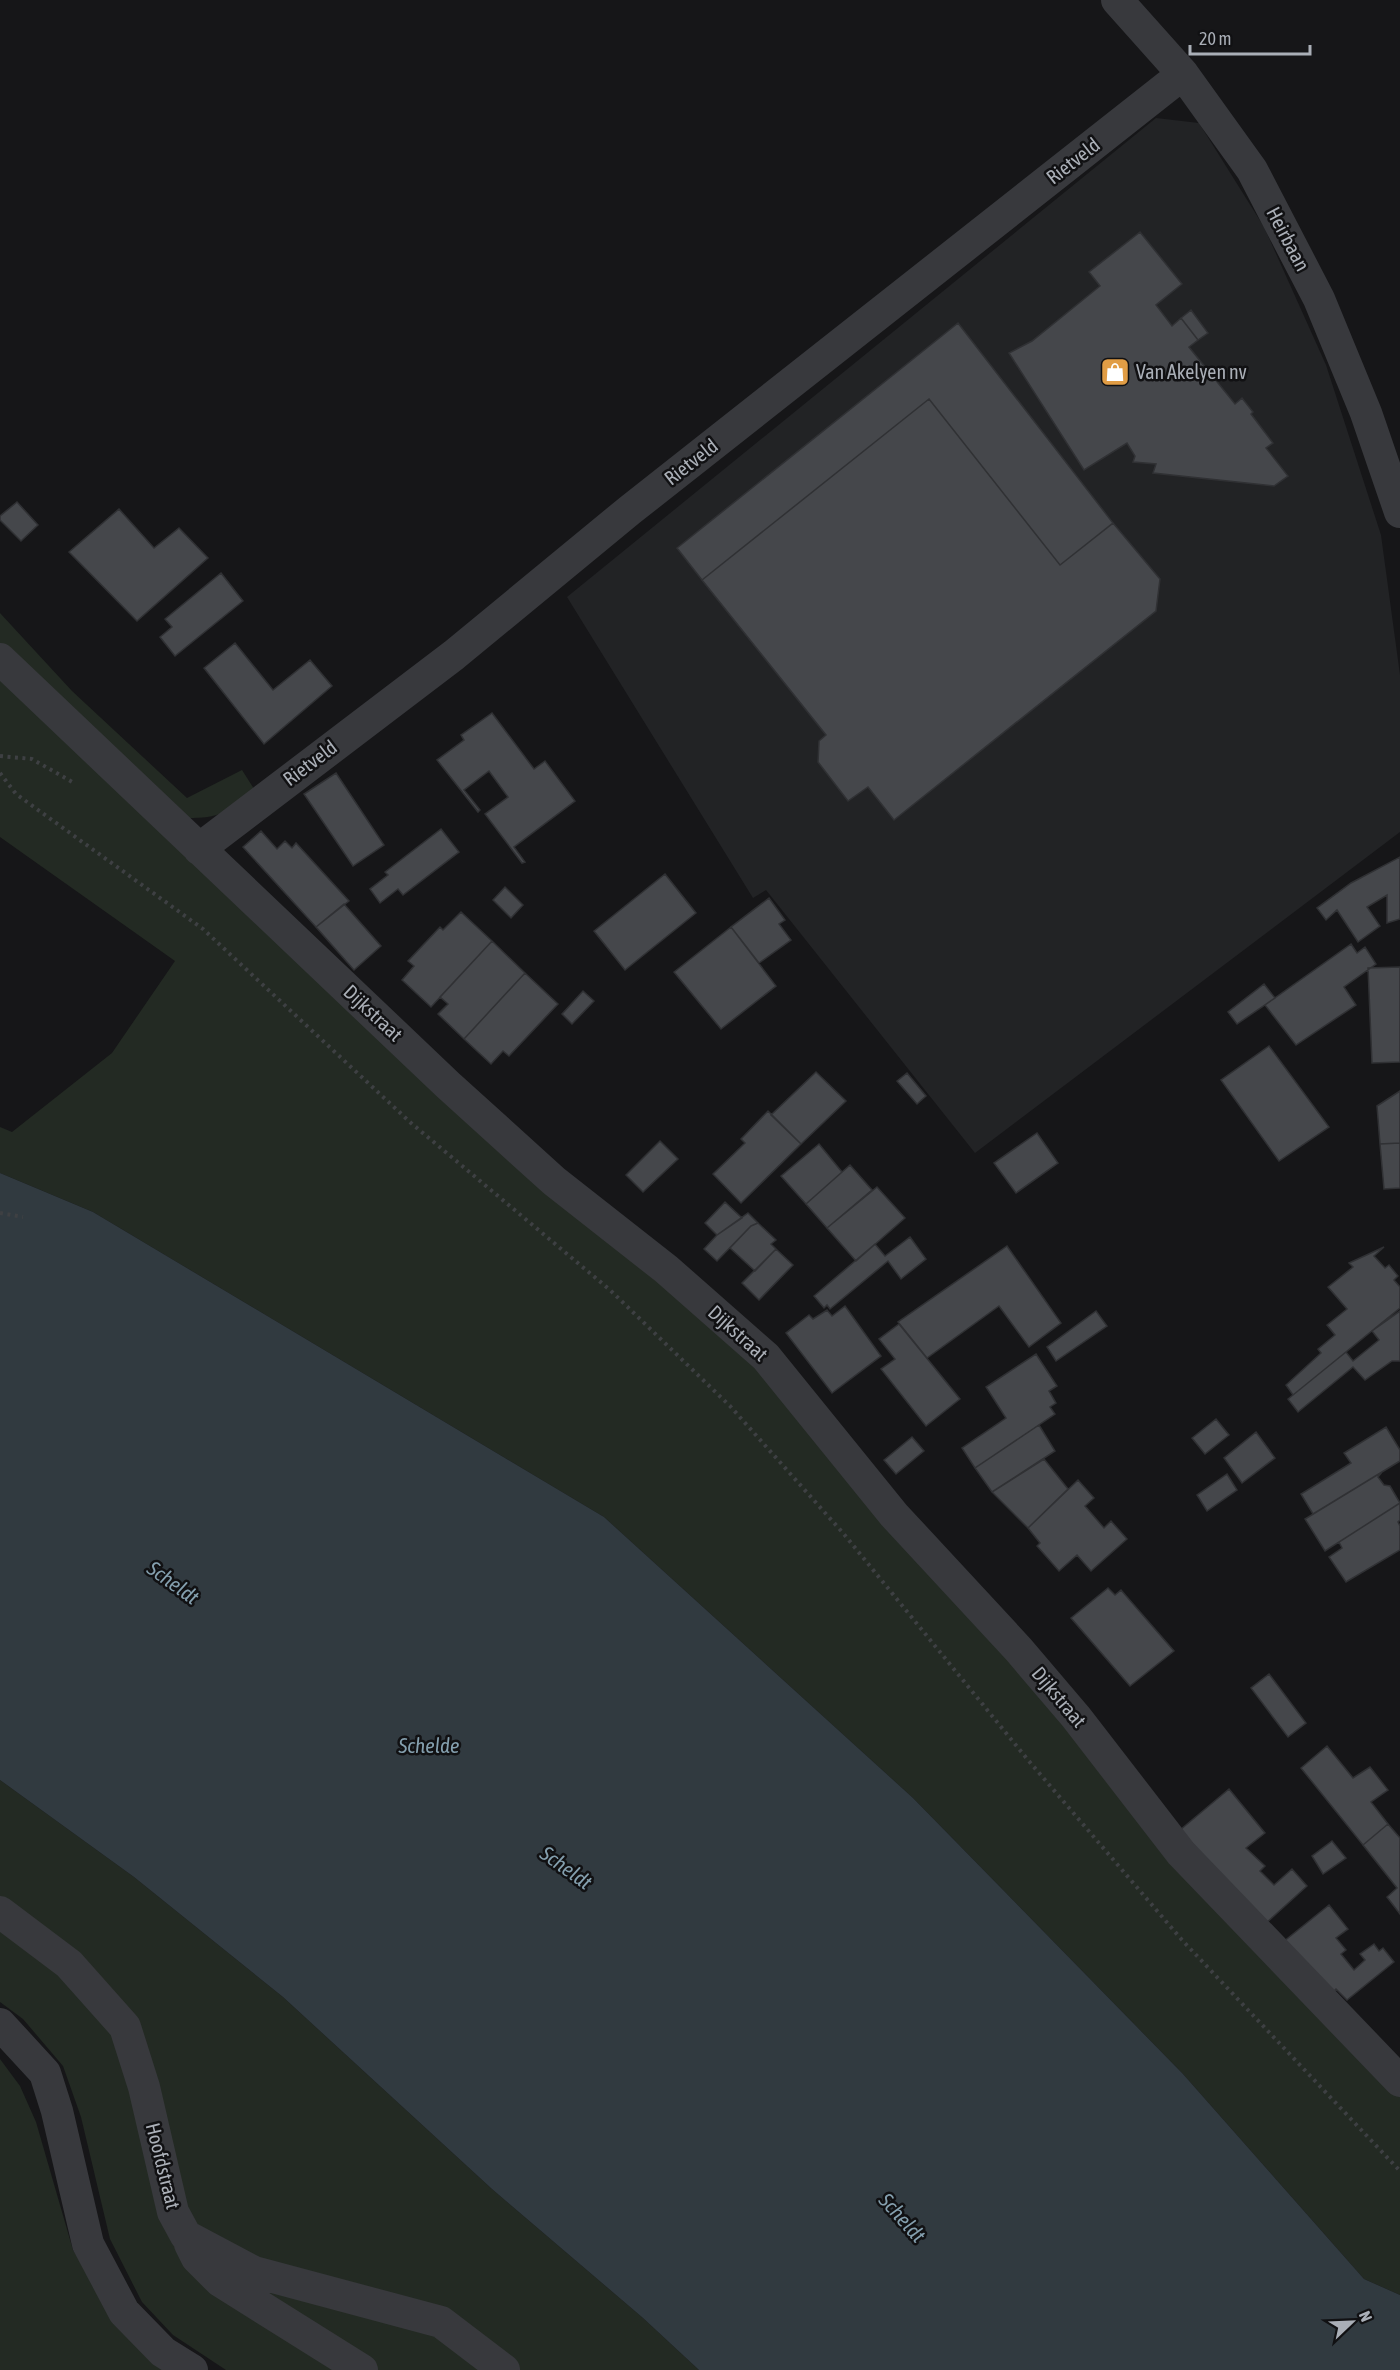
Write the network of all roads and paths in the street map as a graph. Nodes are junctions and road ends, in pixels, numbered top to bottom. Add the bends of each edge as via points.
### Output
1 (1117, 0) edge
2 (1183, 74) junction
3 (1400, 512) edge
4 (0, 660) edge
5 (0, 773) edge
6 (199, 849) junction
7 (0, 1212) edge
8 (23, 1217) dead end
9 (0, 1912) edge
10 (0, 2024) edge
11 (1400, 2081) edge
12 (1400, 2171) edge
13 (186, 2236) junction
14 (192, 2370) edge
15 (362, 2370) edge
16 (504, 2370) edge

1 - 2 street, Heirbaan
2 - 3 street, Heirbaan via 1252,170 1319,299 1366,413
2 - 6 street, Rietveld via 630,510 454,655
4 - 6 street, Dijkstraat
5 - 12 path via 16,794 203,929 411,1123 610,1290 730,1406 843,1533 1028,1760 1182,1940
6 - 11 street, Dijkstraat via 554,1181 666,1269 766,1357 894,1515 1076,1717 1181,1853
7 - 8 path
9 - 13 street, Hoofdstraat via 69,1964 125,2027 144,2087 173,2212
10 - 14 street via 45,2073 88,2244 124,2312 163,2352
13 - 15 street via 197,2258 220,2281
13 - 16 street, Hoofdstraat via 254,2272 441,2322

